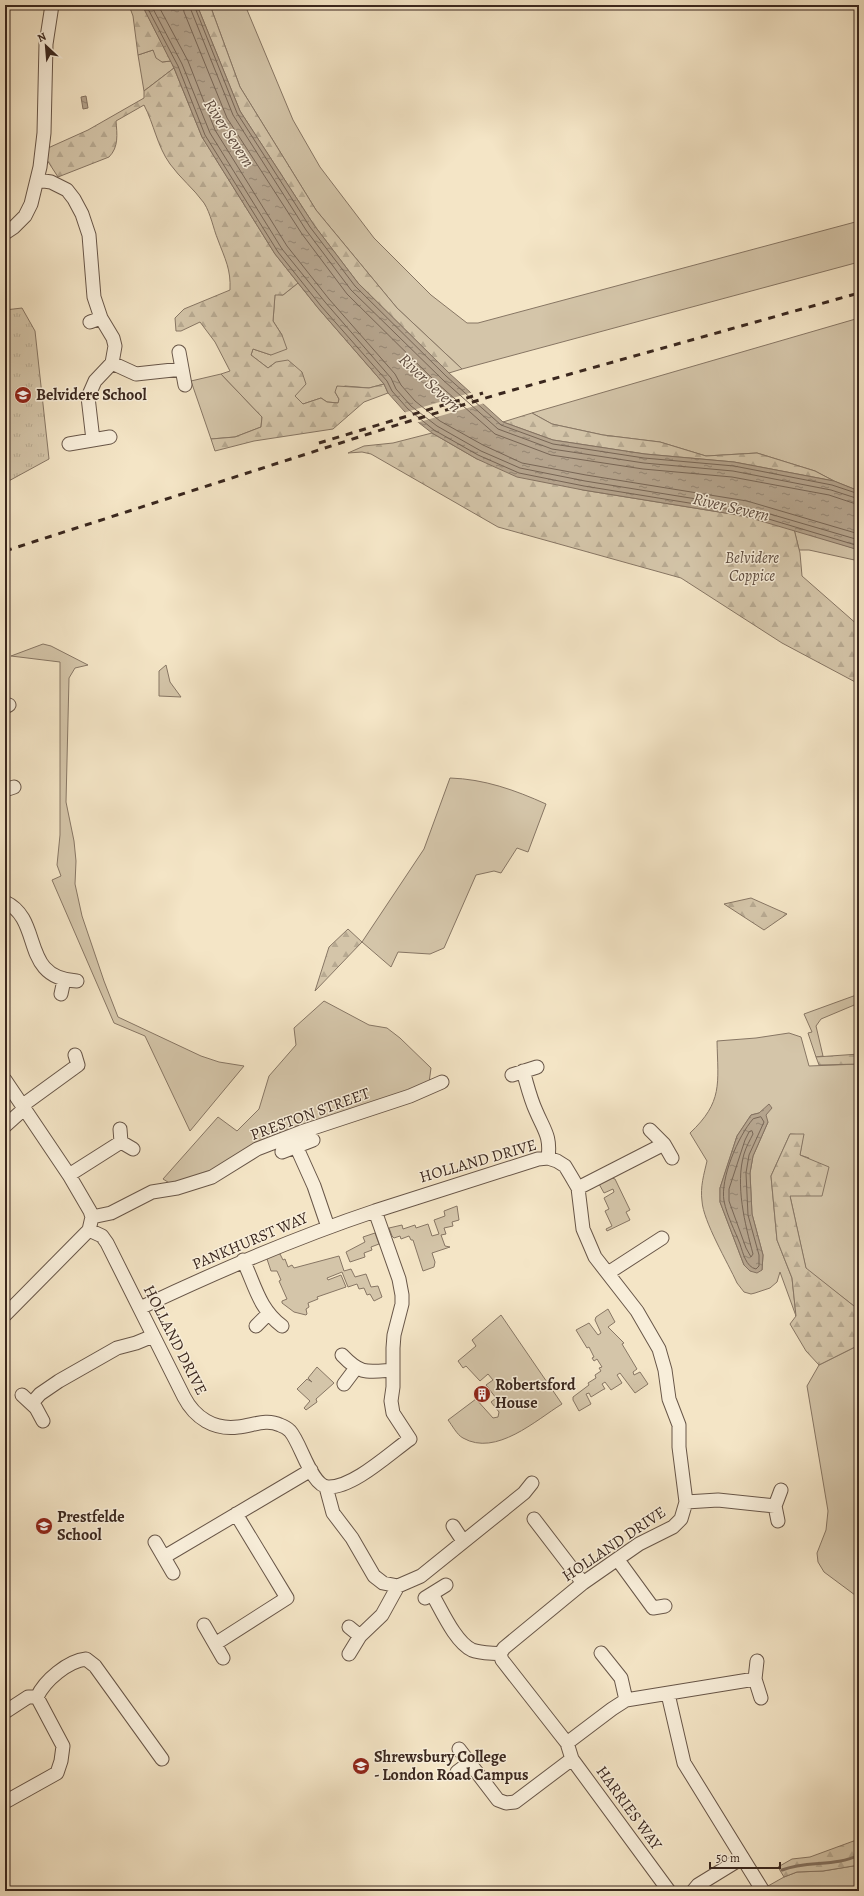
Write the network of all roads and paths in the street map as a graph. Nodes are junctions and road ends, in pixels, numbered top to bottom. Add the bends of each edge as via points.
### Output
1 (52, 5) edge
2 (37, 180) junction
3 (5, 233) edge
4 (179, 352) dead end
5 (112, 363) junction
6 (182, 369) junction
7 (185, 385) dead end
8 (110, 437) dead end
9 (93, 440) junction
10 (69, 444) dead end
11 (5, 902) edge
12 (61, 994) dead end
13 (79, 1063) dead end
14 (537, 1068) dead end
15 (5, 1080) edge
16 (442, 1082) dead end
17 (24, 1107) junction
18 (5, 1126) edge
19 (120, 1129) dead end
20 (650, 1130) dead end
21 (313, 1140) dead end
22 (121, 1142) junction
23 (664, 1144) junction
24 (296, 1146) junction
25 (133, 1149) dead end
26 (282, 1152) dead end
27 (548, 1158) junction
28 (672, 1158) dead end
29 (69, 1175) junction
30 (578, 1188) junction
31 (375, 1211) junction
32 (90, 1224) junction
33 (328, 1226) junction
34 (662, 1238) dead end
35 (243, 1260) junction
36 (608, 1273) junction
37 (140, 1308) junction
38 (268, 1314) junction
39 (5, 1315) edge
40 (256, 1326) dead end
41 (282, 1326) dead end
42 (153, 1336) junction
43 (342, 1355) dead end
44 (356, 1368) junction
45 (393, 1370) junction
46 (344, 1384) dead end
47 (22, 1395) dead end
48 (32, 1403) junction
49 (43, 1421) dead end
50 (312, 1470) junction
51 (532, 1483) dead end
52 (326, 1487) junction
53 (781, 1490) dead end
54 (686, 1502) junction
55 (775, 1506) junction
56 (236, 1514) junction
57 (534, 1519) dead end
58 (778, 1521) dead end
59 (453, 1526) dead end
60 (463, 1541) junction
61 (155, 1542) dead end
62 (164, 1557) junction
63 (618, 1560) junction
64 (173, 1573) dead end
65 (583, 1583) junction
66 (446, 1585) dead end
67 (398, 1586) junction
68 (665, 1606) dead end
69 (204, 1625) dead end
70 (349, 1627) dead end
71 (360, 1636) junction
72 (215, 1644) junction
73 (601, 1653) dead end
74 (349, 1654) dead end
75 (500, 1654) junction
76 (223, 1658) dead end
77 (757, 1661) dead end
78 (755, 1679) junction
79 (668, 1694) junction
80 (37, 1696) junction
81 (761, 1698) dead end
82 (626, 1700) junction
83 (5, 1712) edge
84 (567, 1743) junction
85 (459, 1749) dead end
86 (162, 1759) dead end
87 (572, 1759) junction
88 (469, 1763) junction
89 (457, 1772) dead end
90 (5, 1802) edge
91 (742, 1858) junction
92 (668, 1891) edge
93 (693, 1891) edge
94 (763, 1891) edge

1 - 2 street via 45,50 44,133
2 - 3 street via 25,216
2 - 5 street via 51,182 67,190 82,214 89,235 96,320 113,338 115,355
4 - 6 street
5 - 6 street via 136,374
5 - 9 street via 96,381 88,397
6 - 7 street
8 - 9 street
9 - 10 street
11 - 12 street via 18,912 24,921 43,967 50,974 70,981
13 - 17 street
14 - 27 street via 518,1073 547,1132
15 - 17 street
16 - 32 street, PRESTON STREET via 410,1096 257,1149 212,1177 177,1188 152,1192
17 - 18 street
17 - 29 street
19 - 22 street
20 - 23 street
21 - 24 street
22 - 25 street
22 - 29 street
23 - 28 street
23 - 30 street
24 - 26 street
24 - 33 street
27 - 30 street, HOLLAND DRIVE via 565,1166
27 - 31 street, HOLLAND DRIVE
29 - 32 street via 90,1211
30 - 36 street, HOLLAND DRIVE via 582,1229 595,1257
31 - 33 street, PANKHURST WAY
31 - 45 street via 402,1295 394,1335
32 - 37 street, HOLLAND DRIVE via 107,1243
32 - 39 street
33 - 35 street, PANKHURST WAY
34 - 36 street
35 - 37 street, PANKHURST WAY
35 - 38 street via 261,1304
36 - 54 street, HOLLAND DRIVE via 637,1311 662,1358 669,1399 679,1426
37 - 42 street, HOLLAND DRIVE
38 - 40 street
38 - 41 street
42 - 48 street via 117,1348 59,1381
42 - 50 street, HOLLAND DRIVE via 186,1402 198,1417 228,1428 267,1422 278,1424 290,1430
43 - 44 street
44 - 45 street via 363,1371
44 - 46 street
45 - 52 street via 391,1407 410,1438 355,1479
47 - 48 street
48 - 49 street
50 - 52 street, HOLLAND DRIVE via 315,1479
50 - 56 street
51 - 60 street via 524,1493
52 - 67 street via 333,1513 352,1538 374,1576 383,1583
53 - 55 street
54 - 55 street via 718,1500
54 - 63 street, HOLLAND DRIVE via 681,1518 673,1527 639,1544
55 - 58 street
56 - 62 street
56 - 72 street via 287,1598
57 - 65 street
59 - 60 street
60 - 67 street via 421,1576
61 - 62 street
62 - 64 street
63 - 65 street, HOLLAND DRIVE
63 - 68 street via 654,1608
65 - 75 street, HOLLAND DRIVE
66 - 75 street via 429,1596 464,1644 472,1650
67 - 71 street via 382,1615
69 - 72 street
70 - 71 street
71 - 74 street
72 - 76 street
73 - 82 street via 621,1678
75 - 84 street via 502,1660
77 - 78 street
78 - 79 street
78 - 81 street
79 - 82 street
79 - 91 street via 684,1763
80 - 83 street via 28,1697
80 - 86 street via 41,1688 52,1678 76,1660 86,1659 95,1666
80 - 90 street via 63,1746 61,1761 57,1773
82 - 84 street
84 - 87 street, HARRIES WAY
85 - 88 street
87 - 88 street via 515,1802 506,1803 498,1800
87 - 92 street, HARRIES WAY
88 - 89 street
91 - 93 street via 698,1885
91 - 94 street

